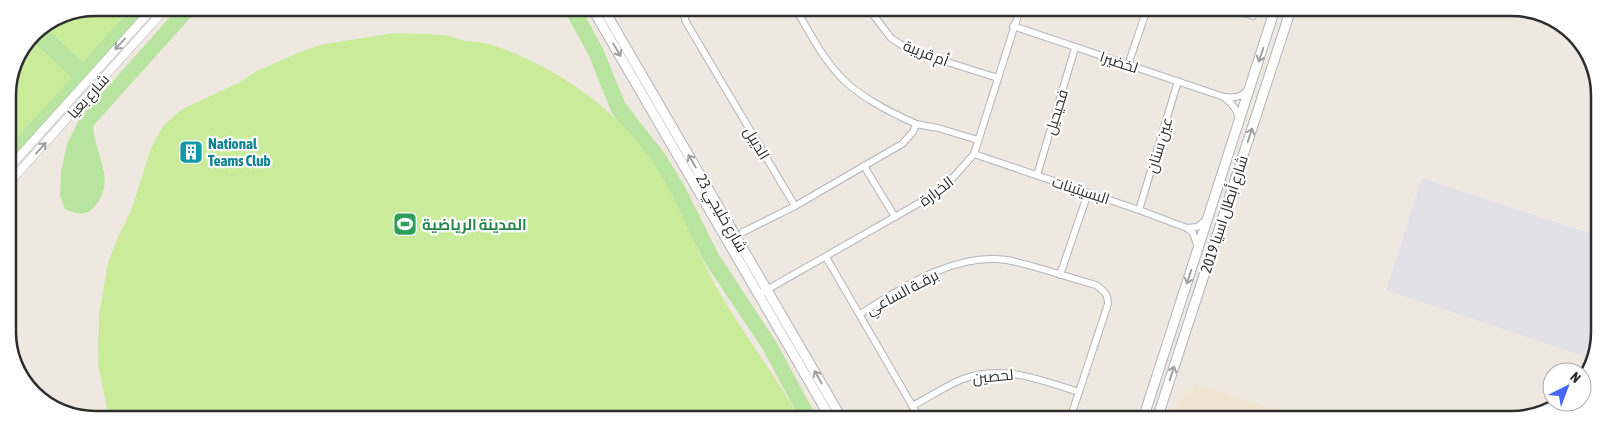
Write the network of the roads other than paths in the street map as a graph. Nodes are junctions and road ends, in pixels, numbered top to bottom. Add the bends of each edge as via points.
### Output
1 (146, 16) edge
2 (159, 16) edge
3 (597, 16) edge
4 (608, 16) edge
5 (684, 16) edge
6 (802, 16) edge
7 (874, 16) edge
8 (1017, 16) edge
9 (1145, 16) edge
10 (1273, 16) edge
11 (1289, 16) edge
12 (1013, 26) junction
13 (1075, 48) junction
14 (1128, 65) junction
15 (998, 78) junction
16 (1178, 81) junction
17 (1250, 87) junction
18 (1224, 97) junction
19 (1240, 120) junction
20 (916, 124) junction
21 (978, 140) junction
22 (974, 154) junction
23 (16, 160) edge
24 (864, 166) junction
25 (16, 175) edge
26 (1037, 175) junction
27 (1088, 193) junction
28 (795, 206) junction
29 (1139, 210) junction
30 (895, 217) junction
31 (1208, 218) junction
32 (1188, 228) junction
33 (744, 232) dead end
34 (1198, 249) junction
35 (826, 257) junction
36 (1060, 275) junction
37 (763, 292) junction
38 (860, 314) junction
39 (1078, 392) junction
40 (912, 406) junction
41 (827, 411) edge
42 (837, 411) edge
43 (915, 411) edge
44 (1072, 411) edge
45 (1146, 411) edge
46 (1160, 411) edge

1 -> 23 street, شارع بعيا
25 -> 2 street, شارع بعيا
3 -> 37 main road, شارع خليجي 23
37 -> 4 main road, شارع خليجي 23
5 - 28 street, الديبل
6 - 20 street via 839,76 879,106
7 - 15 street, أم قريبة via 891,38 909,50
8 - 12 street, الخرارة
9 - 14 street
10 -> 17 main road, شارع أبطال اسيا 2019
46 -> 11 main road, شارع أبطال اسيا 2019
12 - 13 street, لخضيرا
12 - 15 street, الخرارة
13 - 14 street, لخضيرا
13 - 26 street, فحيحيل
14 - 16 street, لخضيرا
15 - 21 street, الخرارة
16 - 18 street, لخضيرا
16 - 29 street, عين سنان
17 - 18 street via 1235,98
17 - 19 main road, شارع أبطال اسيا 2019
18 - 19 street via 1238,111
19 - 31 main road, شارع أبطال اسيا 2019
20 - 21 street
20 - 24 street via 902,144
21 - 22 street, الخرارة
22 - 26 street, البسيتينات
22 - 30 street, الخرارة via 942,190
24 - 28 street
24 - 30 street
26 - 27 street, البسيتينات
27 - 29 street, البسيتينات
27 - 36 street
28 - 33 street
29 - 32 street, البسيتينات
30 - 35 street, الخرارة
31 - 32 street via 1196,227
31 - 34 main road, شارع أبطال اسيا 2019
32 - 34 street via 1193,232
34 -> 45 main road, شارع أبطال اسيا 2019
35 - 37 street, الخرارة
35 - 38 street, برقـة الساعي
36 - 38 street, برقـة الساعي via 1006,260 963,263 918,280
36 - 39 street, برقـة الساعي via 1096,285 1108,296
37 - 41 main road, شارع خليجي 23
42 -> 37 main road, شارع خليجي 23
38 - 40 street, برقـة الساعي
39 - 40 street, لحصين via 1021,374 1000,373 963,379
39 - 44 street, برقـة الساعي
40 - 43 street, برقـة الساعي

